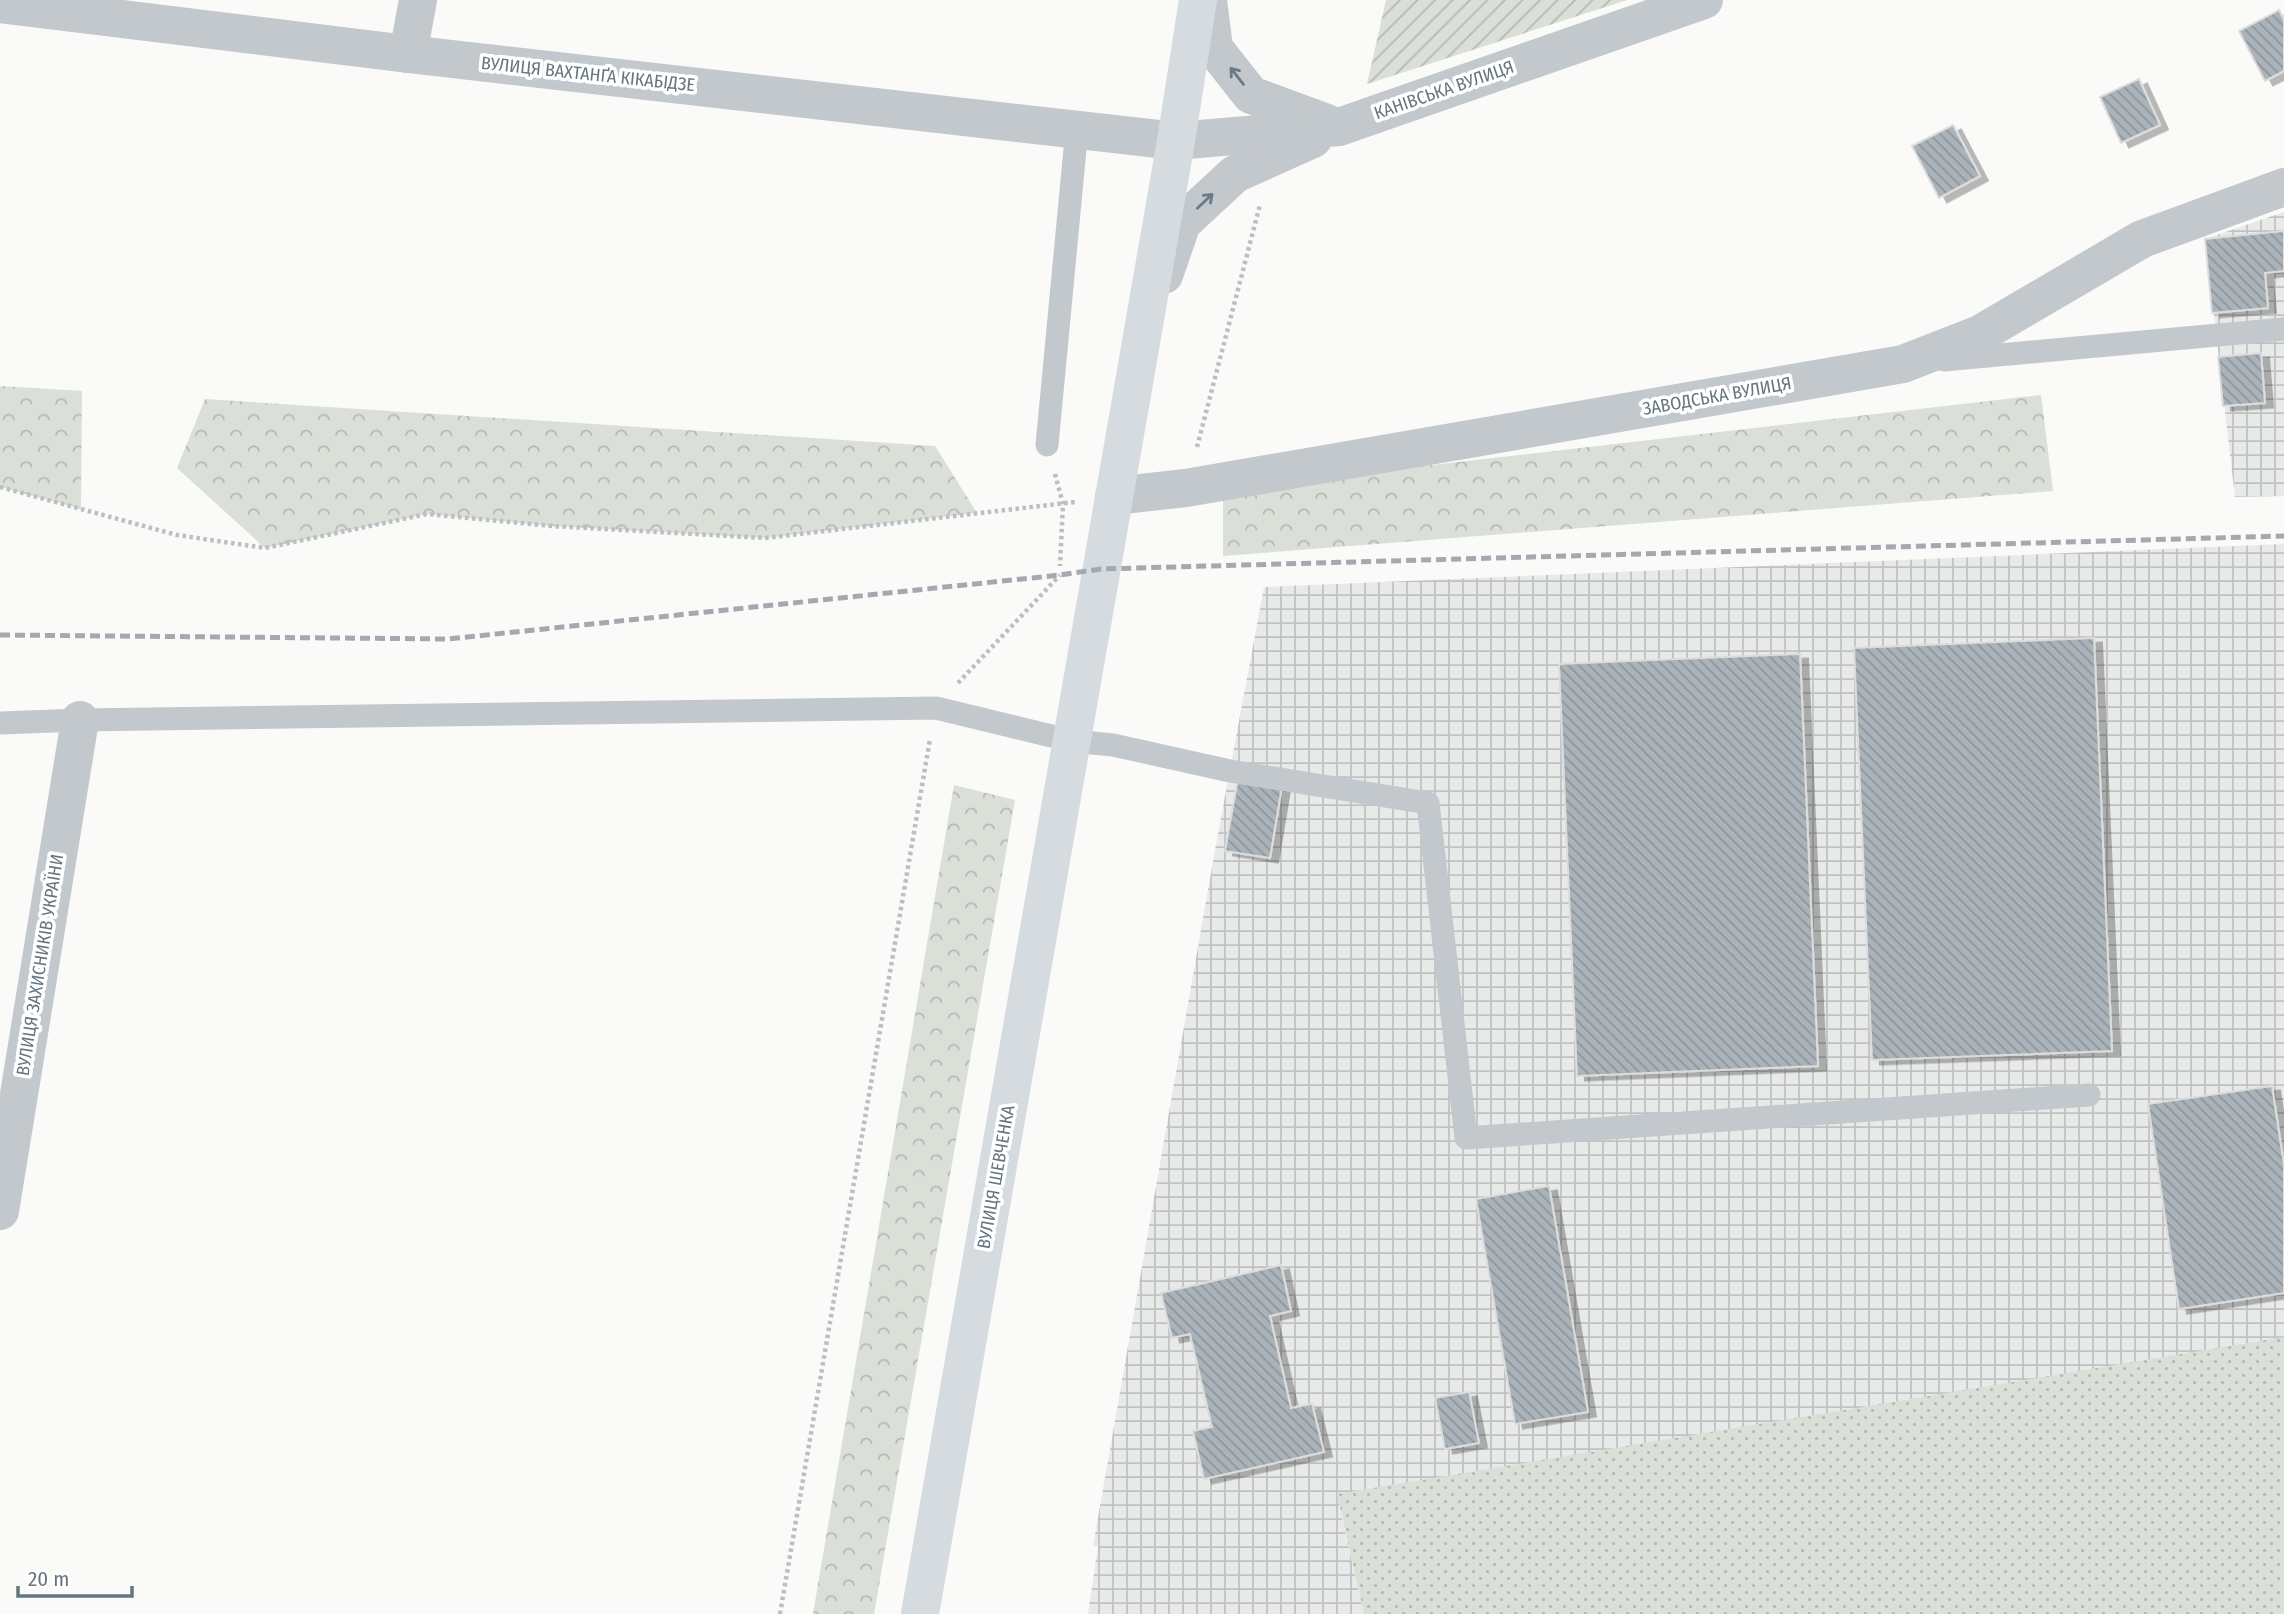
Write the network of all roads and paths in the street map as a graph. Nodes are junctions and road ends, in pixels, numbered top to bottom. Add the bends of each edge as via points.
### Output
1 (418, 0) edge
2 (1198, 0) edge
3 (1208, 0) edge
4 (1704, 0) edge
5 (0, 4) edge
6 (408, 54) junction
7 (1339, 127) junction
8 (1077, 128) junction
9 (1176, 141) junction
10 (1272, 157) junction
11 (2284, 187) edge
12 (2284, 329) edge
13 (1139, 350) junction
14 (1903, 364) junction
15 (1047, 445) joint
16 (0, 487) edge
17 (1186, 488) junction
18 (1114, 496) junction
19 (1063, 504) junction
20 (936, 708) junction
21 (80, 720) junction
22 (0, 723) edge
23 (1072, 741) junction
24 (2089, 1095) dead end
25 (0, 1211) edge
26 (780, 1614) edge
27 (920, 1614) edge

1 - 6 street
2 - 9 main road
7 -> 3 street via 1251,94 1214,48
4 - 7 street, КАНІВСЬКА ВУЛИЦЯ
5 - 6 street, ВУЛИЦЯ ВАХТАНҐА КІКАБІДЗЕ
6 - 8 street, ВУЛИЦЯ ВАХТАНҐА КІКАБІДЗЕ
7 - 9 street, КАНІВСЬКА ВУЛИЦЯ
7 - 10 street
8 - 9 street, ВУЛИЦЯ ВАХТАНҐА КІКАБІДЗЕ
8 - 15 lane
9 - 13 main road, ВУЛИЦЯ ШЕВЧЕНКА
13 -> 10 street via 1182,223 1235,174
10 - 17 path
11 - 14 street, ЗАВОДСЬКА ВУЛИЦЯ via 2142,239 1980,334
12 - 14 lane
13 - 18 main road, ВУЛИЦЯ ШЕВЧЕНКА
14 - 17 street, ЗАВОДСЬКА ВУЛИЦЯ
15 - 19 path
16 - 19 path via 177,535 265,548 427,514 765,538
17 - 18 street, ЗАВОДСЬКА ВУЛИЦЯ
18 - 19 path
18 - 23 main road, ВУЛИЦЯ ШЕВЧЕНКА
19 - 20 path via 1060,575
20 - 21 lane
20 - 23 lane
20 - 26 path
21 - 22 lane
21 - 25 street, ВУЛИЦЯ ЗАХИСНИКІВ УКРАЇНИ
23 - 24 lane via 1428,803 1466,1138
23 - 27 main road, ВУЛИЦЯ ШЕВЧЕНКА

